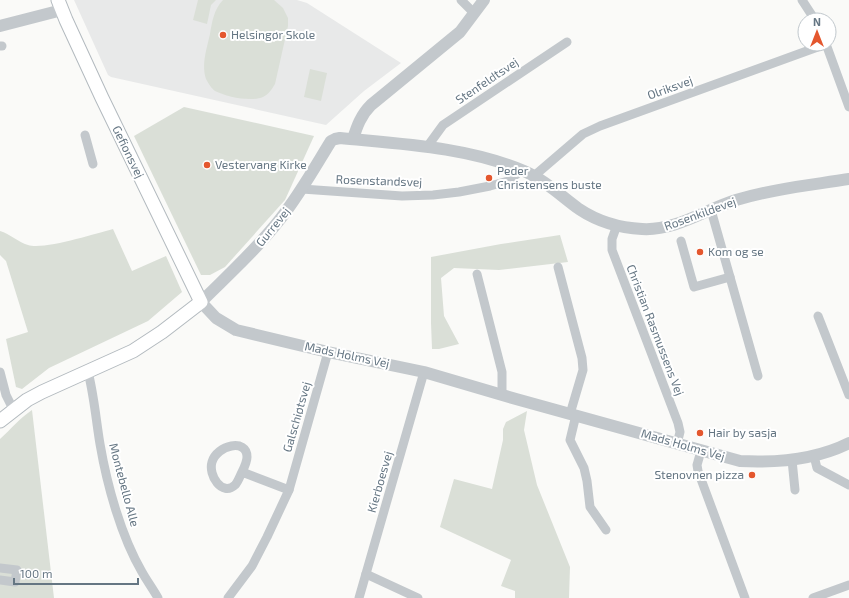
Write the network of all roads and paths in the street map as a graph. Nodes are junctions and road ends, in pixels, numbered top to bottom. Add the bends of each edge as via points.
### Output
1 (461, 0) edge
2 (484, 0) edge
3 (802, 0) edge
4 (60, 5) edge
5 (810, 12) edge
6 (474, 13) junction
7 (0, 26) edge
8 (567, 42) dead end
9 (804, 52) edge
10 (829, 52) edge
11 (849, 107) edge
12 (85, 135) dead end
13 (353, 139) junction
14 (427, 147) junction
15 (93, 164) dead end
16 (522, 170) junction
17 (534, 176) junction
18 (849, 179) edge
19 (302, 189) junction
20 (711, 210) junction
21 (617, 225) junction
22 (681, 241) dead end
23 (558, 267) dead end
24 (478, 274) dead end
25 (730, 277) junction
26 (200, 302) junction
27 (818, 316) dead end
28 (328, 352) junction
29 (0, 372) edge
30 (88, 372) junction
31 (424, 372) junction
32 (758, 376) dead end
33 (502, 395) junction
34 (849, 395) edge
35 (13, 409) junction
36 (573, 414) junction
37 (0, 420) edge
38 (849, 443) edge
39 (677, 444) junction
40 (701, 451) junction
41 (814, 456) junction
42 (792, 460) junction
43 (242, 472) junction
44 (849, 485) edge
45 (289, 490) junction
46 (795, 490) dead end
47 (606, 530) dead end
48 (0, 568) edge
49 (366, 574) junction
50 (0, 580) edge
51 (849, 585) edge
52 (158, 598) edge
53 (228, 598) edge
54 (359, 598) edge
55 (418, 598) edge
56 (745, 598) edge
57 (813, 598) edge

1 - 6 street
2 - 6 street
3 - 5 street
4 - 7 street
4 - 26 main road, Gefionsvej
6 - 13 street via 460,32 364,112
8 - 14 street, Stenfeldtsvej via 443,125
9 - 17 street, Olriksvej via 600,126 584,134
10 - 11 street
12 - 15 street
13 - 14 street, Rosenkildevej
13 - 19 street, Gurrevej via 340,138 331,141
14 - 16 street, Rosenkildevej via 469,154
16 - 17 street, Rosenkildevej
16 - 19 street, Rosenstandsvej via 508,181 433,195 402,196
17 - 21 street, Rosenkildevej via 580,210
18 - 20 street, Rosenkildevej via 766,193 736,200
19 - 26 street, Gurrevej via 257,247
20 - 21 street, Rosenkildevej via 678,224 657,229
20 - 25 street
21 - 39 street, Christian Rasmussens Vej via 612,239 612,250 678,423 680,432
22 - 25 street via 694,287
23 - 36 street via 582,358 583,370
24 - 33 street via 502,372
25 - 32 street
26 - 28 street, Mads Holms Vej via 216,318 236,330
26 - 30 main road, Gurrevej via 133,351
27 - 34 street
28 - 31 street, Mads Holms Vej
28 - 45 street, Galschiøtsvej
29 - 35 street
30 - 35 main road, Gurrevej via 42,392
30 - 52 street, Montebello Alle via 108,482 125,535 141,571
31 - 33 street, Mads Holms Vej
31 - 49 street, Kierboesvej
33 - 36 street, Mads Holms Vej
35 - 37 main road, Gurrevej
36 - 39 street, Mads Holms Vej
36 - 47 street via 570,440 584,468 590,507
38 - 41 street, Mads Holms Vej via 836,450
39 - 40 street, Mads Holms Vej
40 - 42 street, Mads Holms Vej via 740,461
40 - 56 street via 698,470
41 - 42 street, Mads Holms Vej
41 - 44 street via 817,468
42 - 46 street
43 - 43 street via 247,458 242,447 220,450 211,463 212,477 224,488 236,485
43 - 45 street
45 - 53 street, Galschiøtsvej via 252,566
48 - 50 street via 17,570 15,582
49 - 54 street, Kierboesvej
49 - 55 street
51 - 57 street

